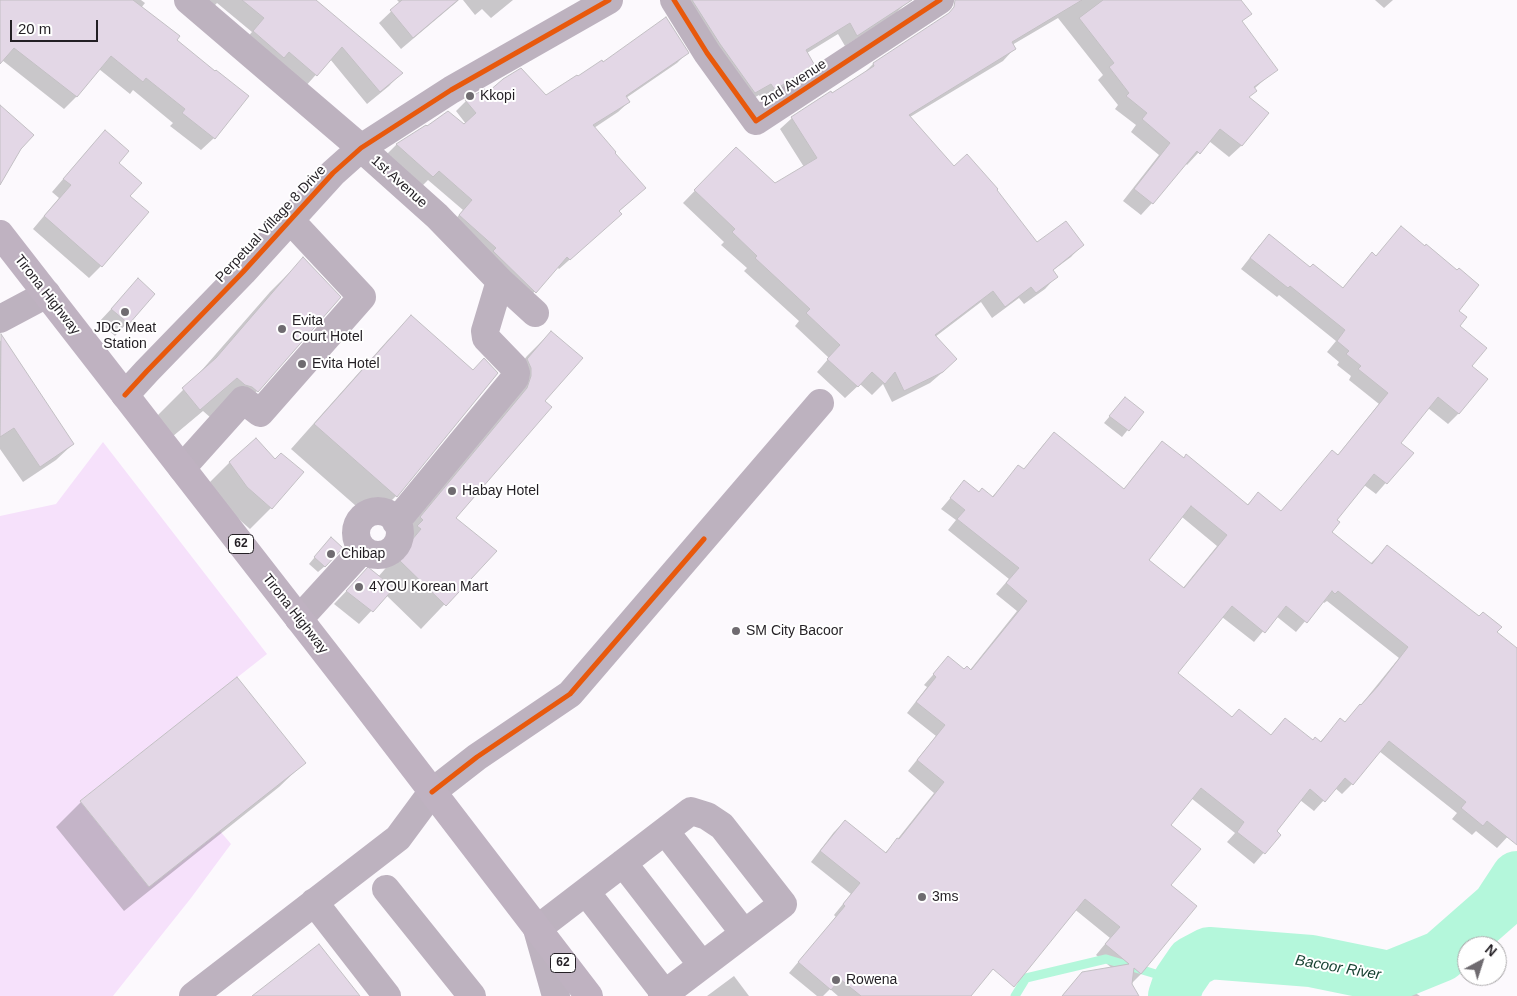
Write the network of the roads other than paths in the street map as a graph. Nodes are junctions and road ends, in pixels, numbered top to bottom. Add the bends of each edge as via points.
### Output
1 (188, 0) edge
2 (609, 0) edge
3 (674, 0) edge
4 (940, 0) edge
5 (361, 148) junction
6 (291, 221) junction
7 (0, 234) edge
8 (500, 281) junction
9 (47, 294) junction
10 (535, 312) dead end
11 (0, 319) edge
12 (125, 395) junction
13 (820, 404) dead end
14 (182, 468) junction
15 (299, 620) junction
16 (432, 792) junction
17 (665, 832) junction
18 (623, 863) junction
19 (386, 889) dead end
20 (586, 892) junction
21 (314, 902) junction
22 (537, 929) junction
23 (744, 933) junction
24 (702, 965) junction
25 (663, 995) edge
26 (193, 996) edge
27 (387, 996) edge
28 (472, 996) edge
29 (556, 996) edge
30 (589, 996) edge

1 - 5 street, 1st Avenue
2 - 5 street, Perpetual Village 8 Drive via 451,90
3 - 4 street, 2nd Avenue via 756,121
5 - 6 street, Perpetual Village 8 Drive via 333,173
5 - 8 street, 1st Avenue via 437,216
6 - 12 street, Perpetual Village 8 Drive
6 - 14 street via 362,297 260,413 243,400
7 - 9 main road, Tirona Highway / 62
8 - 10 street, 1st Avenue
8 - 15 street via 485,332 486,338 514,367 514,378 396,522 400,535 398,542 389,552 376,555 363,549
9 - 11 street
9 - 12 main road, Tirona Highway / 62
12 - 14 main road, Tirona Highway / 62
13 - 16 street via 570,694
14 - 15 main road, Tirona Highway / 62
15 - 16 main road, Tirona Highway / 62
16 - 21 street via 398,838
16 - 22 main road, Tirona Highway / 62
17 - 18 street
17 - 23 street
17 - 23 street via 692,811 722,826 782,904
18 - 20 street
18 - 24 street
19 - 28 street
20 - 22 street
20 - 25 street
21 - 26 street
21 - 27 street
22 - 29 street
22 - 30 main road, Tirona Highway / 62
23 - 24 street
24 - 25 street

